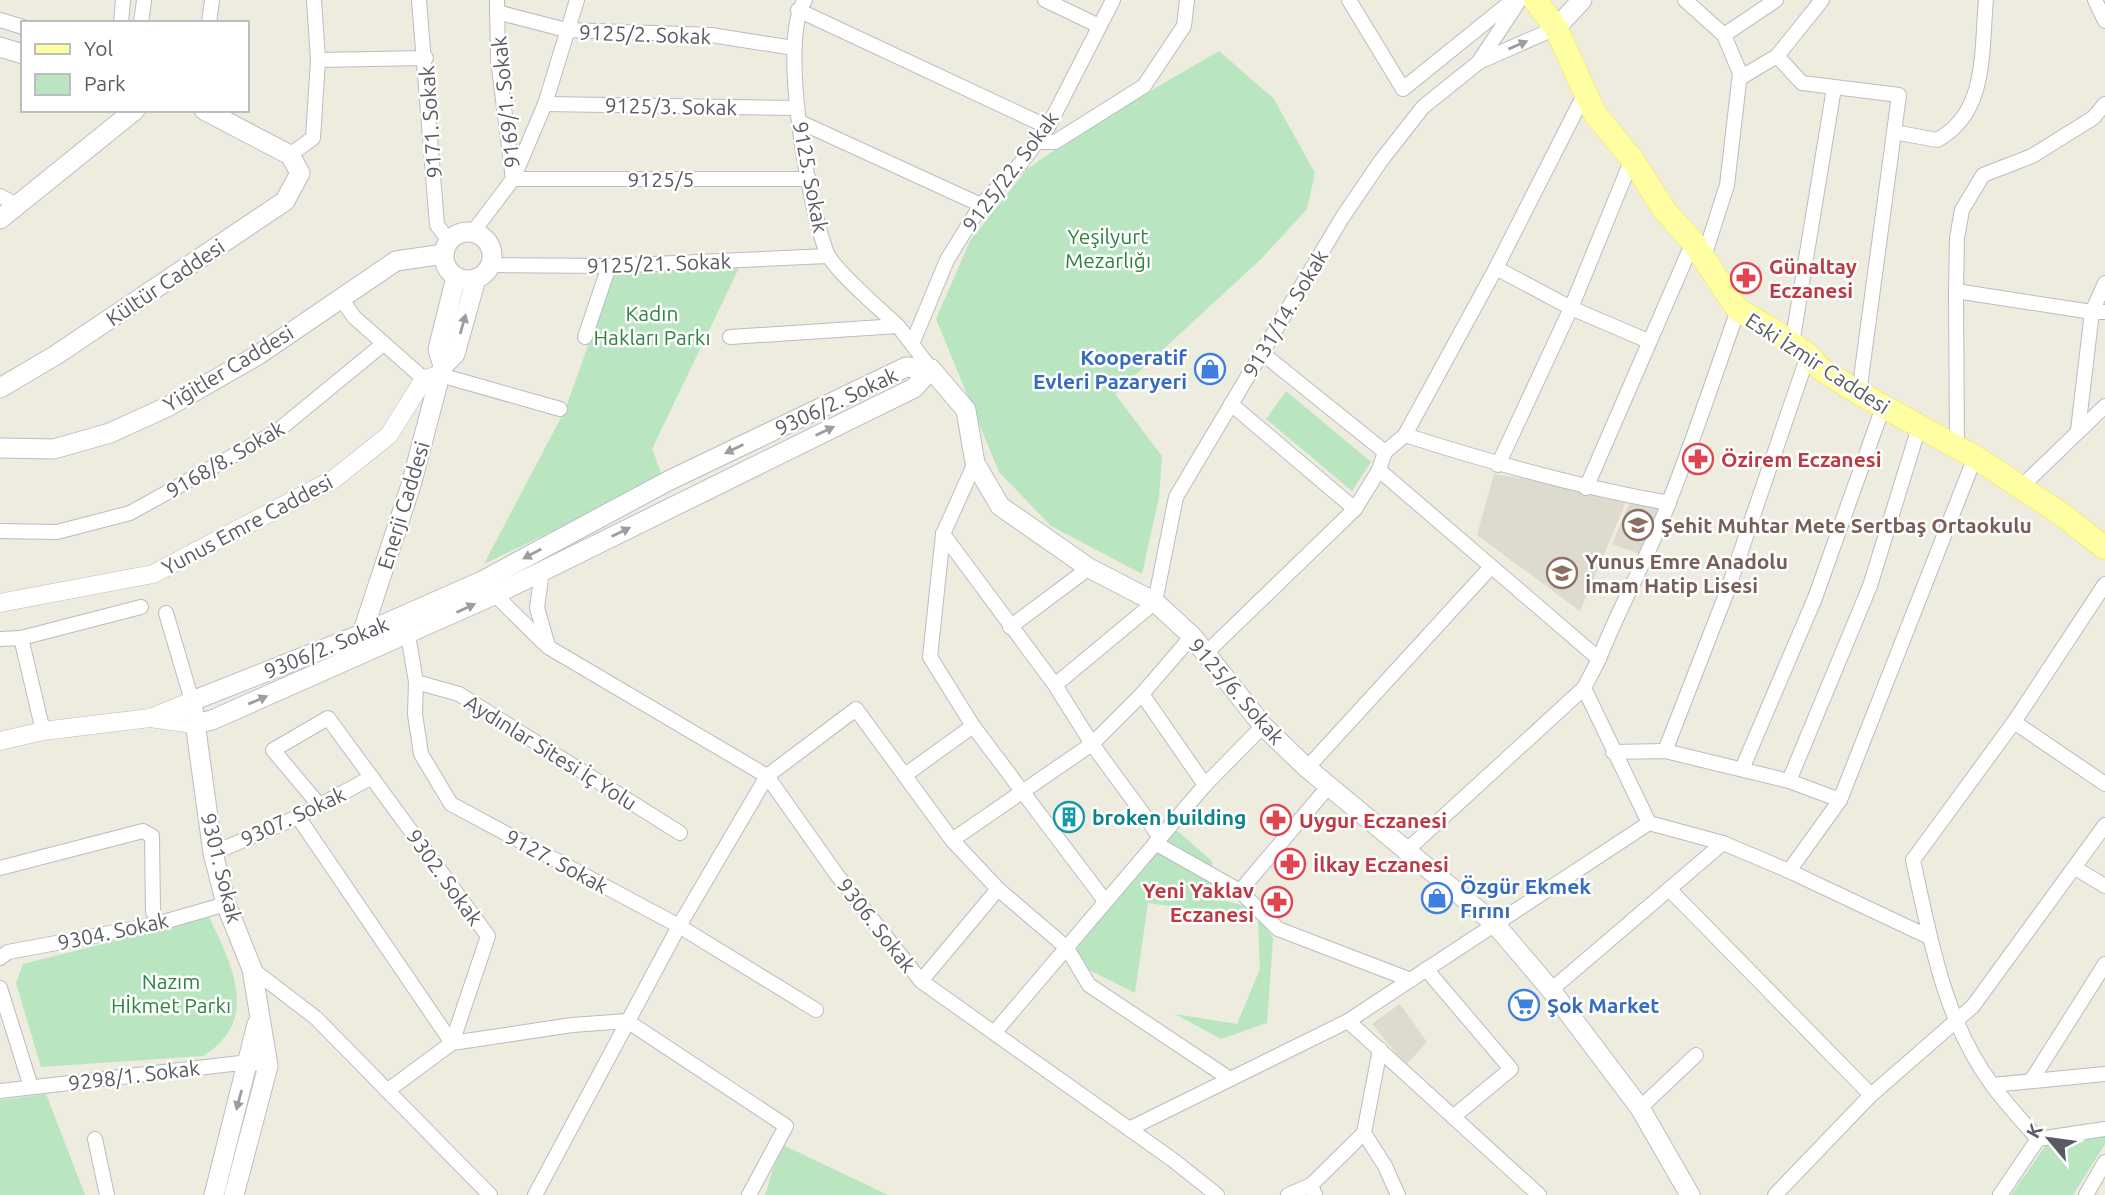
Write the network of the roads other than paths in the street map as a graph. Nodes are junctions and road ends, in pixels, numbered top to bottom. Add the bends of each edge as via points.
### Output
1 (124, 0) edge
2 (144, 0) edge
3 (212, 0) edge
4 (314, 0) edge
5 (419, 0) edge
6 (577, 0) edge
7 (1045, 0) edge
8 (1113, 0) edge
9 (1187, 0) edge
10 (1349, 0) edge
11 (1513, 0) edge
12 (1520, 0) edge
13 (1535, 0) edge
14 (1582, 0) edge
15 (1685, 0) edge
16 (1776, 0) edge
17 (1822, 0) edge
18 (1986, 0) edge
19 (2095, 0) edge
20 (802, 5) edge
21 (497, 6) edge
22 (0, 20) edge
23 (121, 21) edge
24 (141, 21) edge
25 (209, 21) edge
26 (2105, 21) edge
27 (21, 26) edge
28 (1099, 26) junction
29 (1556, 29) junction
30 (566, 30) junction
31 (1724, 34) junction
32 (0, 47) edge
33 (794, 48) junction
34 (21, 53) edge
35 (1777, 56) junction
36 (426, 58) junction
37 (318, 60) junction
38 (1479, 61) junction
39 (1740, 78) junction
40 (1834, 88) junction
41 (1585, 93) junction
42 (545, 104) junction
43 (2105, 104) edge
44 (132, 112) edge
45 (208, 112) edge
46 (798, 115) junction
47 (1048, 127) junction
48 (1894, 132) junction
49 (1036, 142) junction
50 (290, 155) junction
51 (1632, 159) junction
52 (513, 179) junction
53 (809, 179) junction
54 (8, 200) edge
55 (981, 205) junction
56 (0, 219) edge
57 (473, 232) junction
58 (446, 248) junction
59 (1698, 252) junction
60 (827, 256) junction
61 (609, 266) junction
62 (1496, 268) junction
63 (483, 272) junction
64 (456, 277) junction
65 (2105, 283) edge
66 (1956, 291) junction
67 (340, 297) junction
68 (1571, 308) junction
69 (1738, 310) junction
70 (2098, 312) edge
71 (898, 326) junction
72 (585, 337) dead end
73 (730, 337) dead end
74 (1648, 341) junction
75 (912, 344) junction
76 (382, 345) junction
77 (1800, 350) junction
78 (1262, 353) junction
79 (931, 369) junction
80 (436, 373) junction
81 (0, 388) edge
82 (1859, 393) junction
83 (1231, 404) junction
84 (2105, 406) edge
85 (1883, 407) junction
86 (560, 409) dead end
87 (1919, 427) junction
88 (2078, 430) junction
89 (1405, 435) junction
90 (0, 448) edge
91 (1385, 452) junction
92 (1966, 452) junction
93 (975, 463) junction
94 (1498, 465) junction
95 (1379, 470) junction
96 (2021, 487) junction
97 (1586, 488) junction
98 (1669, 503) junction
99 (1355, 509) junction
100 (0, 531) edge
101 (943, 534) junction
102 (2105, 548) edge
103 (1089, 568) junction
104 (1490, 568) junction
105 (542, 571) junction
106 (2105, 584) edge
107 (488, 588) junction
108 (1155, 602) junction
109 (0, 603) edge
110 (141, 607) dead end
111 (166, 613) dead end
112 (1010, 627) junction
113 (362, 634) junction
114 (408, 635) junction
115 (1192, 636) junction
116 (21, 638) junction
117 (0, 639) edge
118 (548, 647) junction
119 (1205, 654) junction
120 (1599, 659) junction
121 (416, 682) junction
122 (1055, 685) junction
123 (1584, 688) junction
124 (1142, 694) junction
125 (192, 701) junction
126 (150, 718) junction
127 (2014, 722) junction
128 (194, 724) junction
129 (974, 726) junction
130 (1264, 726) junction
131 (43, 731) junction
132 (0, 741) edge
133 (1092, 744) junction
134 (1665, 751) junction
135 (1613, 752) junction
136 (1307, 768) junction
137 (1742, 769) junction
138 (905, 775) junction
139 (767, 776) junction
140 (372, 777) junction
141 (1789, 781) junction
142 (2105, 783) edge
143 (1205, 785) junction
144 (1328, 787) junction
145 (1024, 793) junction
146 (1840, 800) junction
147 (320, 806) junction
148 (298, 817) junction
149 (1649, 822) junction
150 (2105, 825) edge
151 (680, 833) dead end
152 (952, 840) junction
153 (1158, 840) junction
154 (1723, 843) junction
155 (1406, 851) junction
156 (213, 853) junction
157 (0, 868) edge
158 (2075, 868) junction
159 (1789, 871) junction
160 (2105, 886) edge
161 (998, 889) junction
162 (1669, 889) junction
163 (1240, 891) junction
164 (1105, 901) junction
165 (226, 904) junction
166 (153, 912) dead end
167 (1495, 924) junction
168 (679, 926) junction
169 (1929, 937) junction
170 (1067, 948) junction
171 (0, 958) edge
172 (2105, 964) edge
173 (252, 969) junction
174 (1426, 969) junction
175 (1411, 980) junction
176 (921, 981) junction
177 (0, 988) edge
178 (1551, 990) junction
179 (261, 1010) junction
180 (816, 1010) dead end
181 (1955, 1019) junction
182 (626, 1021) junction
183 (1348, 1021) junction
184 (994, 1033) junction
185 (452, 1042) junction
186 (1380, 1049) junction
187 (1696, 1055) dead end
188 (249, 1062) junction
189 (268, 1066) junction
190 (2105, 1074) edge
191 (1230, 1079) junction
192 (2031, 1081) junction
193 (1992, 1085) junction
194 (31, 1087) junction
195 (0, 1091) edge
196 (387, 1091) junction
197 (1871, 1095) junction
198 (1640, 1108) junction
199 (1453, 1117) junction
200 (1129, 1129) junction
201 (2105, 1129) edge
202 (1364, 1133) junction
203 (95, 1139) dead end
204 (2038, 1139) junction
205 (2105, 1162) edge
206 (1313, 1190) edge
207 (1220, 1194) edge
208 (107, 1195) edge
209 (214, 1195) edge
210 (234, 1195) edge
211 (490, 1195) edge
212 (535, 1195) edge
213 (749, 1195) edge
214 (1288, 1195) edge
215 (1398, 1195) edge
216 (1539, 1195) edge
217 (1690, 1195) edge
218 (1775, 1195) edge
219 (2000, 1195) edge
220 (2086, 1195) edge

1 - 23 street
2 - 24 street
3 - 25 street
4 - 37 street
5 - 36 street, 9171. Sokak
6 - 30 street
7 - 28 street
8 - 28 street, 9125/22. Sokak
9 - 49 street via 1184,26 1144,86 1055,142
10 - 11 street via 1403,89
12 - 38 street, 9131/14. Sokak
13 - 29 main road, Eski İzmir Caddesi
14 - 29 main road
15 - 31 street
16 - 31 street
17 - 35 street
18 - 48 street via 1972,107 1937,140
19 - 26 street
20 - 33 street, 9125. Sokak
20 - 47 street
21 - 30 street, 9125/2. Sokak
21 - 52 street, 9169/1. Sokak via 498,60
22 - 27 street
28 - 47 street, 9125/22. Sokak
38 -> 29 street, 9131/14. Sokak
29 - 41 main road, Eski İzmir Caddesi
30 - 33 street, 9125/2. Sokak via 711,35
30 - 42 street
31 - 39 street
32 - 34 main road
33 - 46 street, 9125. Sokak
35 - 39 street
35 - 40 street via 1802,83
36 - 37 street
36 - 58 street, 9171. Sokak via 437,225
37 - 50 street via 313,138
38 - 78 street, 9131/14. Sokak via 1423,107 1380,162
39 - 59 street via 1727,185
40 - 48 street via 1899,95
40 - 77 street
41 - 51 main road, Eski İzmir Caddesi via 1595,114
41 - 62 street
42 - 46 street, 9125/3. Sokak
42 - 52 street
43 - 66 street via 2093,118 2032,156 1983,175 1962,210
44 - 54 main road
45 - 50 main road
46 - 53 street, 9125. Sokak
46 - 55 street
47 - 49 street, 9125/22. Sokak
48 - 82 street
49 - 55 street, 9125/22. Sokak
50 - 81 main road, Kültür Caddesi via 300,173 285,201
51 - 59 main road, Eski İzmir Caddesi
51 - 68 street
52 - 53 street, 9125/5
52 - 57 street, 9169/1. Sokak
53 - 60 street, 9125. Sokak
54 - 56 main road
55 - 75 street, 9125/22. Sokak via 947,260
57 - 58 main road via 460,233
57 - 63 main road via 489,245
58 - 64 main road via 446,267
58 - 67 main road, Yiğitler Caddesi via 396,261
59 - 69 main road, Eski İzmir Caddesi
59 - 74 street
60 - 61 street, 9125/21. Sokak
60 - 71 street, 9125. Sokak
61 - 63 street, 9125/21. Sokak
61 - 72 street
62 - 68 street
62 - 89 street
63 - 64 main road
80 -> 63 main road, Yunus Emre Caddesi via 455,354
64 - 80 main road
65 - 70 street
66 - 70 street
66 - 92 street
67 - 76 street
67 - 90 main road, Yiğitler Caddesi via 258,355 110,433 54,449
68 - 74 street
68 - 94 street
69 - 77 main road, Eski İzmir Caddesi
69 - 98 street
70 - 88 street
71 - 73 street
71 - 75 street, 9125/6. Sokak
74 - 97 street
75 - 79 street, 9125/6. Sokak
76 - 80 street
76 - 100 street, 9168/8. Sokak via 276,432 130,513 57,532
77 - 82 main road, Eski İzmir Caddesi
77 - 134 street via 1728,589
78 - 83 street, 9131/14. Sokak
78 - 91 street
79 - 93 main road, 9125/6. Sokak via 966,410
105 -> 79 main road, 9306/2. Sokak via 914,388
79 -> 107 main road, 9306/2. Sokak via 906,368 668,481
80 - 86 street
80 - 109 street, Yunus Emre Caddesi via 389,435 334,480 153,574
80 - 113 main road, Enerji Caddesi via 411,485
82 - 85 main road, Eski İzmir Caddesi
83 - 99 street
83 - 108 street, 9131/14. Sokak via 1176,497
84 - 88 street
85 - 87 main road, Eski İzmir Caddesi
85 - 137 street via 1815,598
87 - 92 main road, Eski İzmir Caddesi
87 - 141 street via 1870,586
88 - 96 street
89 - 91 street
89 - 94 street
91 - 95 street
92 - 96 main road, Eski İzmir Caddesi
92 - 146 street
93 - 101 street
93 - 103 main road, 9125/6. Sokak via 1000,506
94 - 97 street
95 - 99 street
95 - 104 street
96 - 102 main road, Eski İzmir Caddesi
97 - 98 street
98 - 120 street
99 - 119 street
101 - 112 street
101 - 129 street via 930,657
103 - 108 main road, 9125/6. Sokak
103 - 112 street
104 - 120 street
104 - 136 street
105 - 107 main road, 9306/2. Sokak
105 - 118 street via 537,608
106 - 127 street
107 - 113 main road, 9306/2. Sokak
114 -> 107 main road, 9306/2. Sokak
107 - 118 street, 9306. Sokak
108 - 115 main road, 9125/6. Sokak
108 - 122 street
110 - 116 street
111 - 125 street
112 - 122 street
113 - 125 main road, 9306/2. Sokak
114 - 121 street, 9127. Sokak
128 -> 114 main road, 9306/2. Sokak
115 - 119 main road, 9125/6. Sokak
115 - 124 street
116 - 117 street
116 - 131 street
118 - 139 street, 9306. Sokak
119 - 130 main road, 9125/6. Sokak
120 - 123 street
121 - 151 street, Aydınlar Sitesi İç Yolu via 459,694
121 - 168 street, 9127. Sokak via 421,754 451,804
122 - 133 street
123 - 135 street
123 - 155 street
124 - 133 street
124 - 143 street
125 - 126 street, 9306/2. Sokak
125 - 128 main road, 9301. Sokak
126 - 128 street, 9306/2. Sokak
126 - 131 street, 9306/2. Sokak
127 - 142 street
127 - 169 street via 1913,860
128 - 156 main road, 9301. Sokak
129 - 138 street
129 - 145 street
130 - 136 main road, 9125/6. Sokak
130 - 143 street
131 - 132 street, 9306/2. Sokak
133 - 145 street
133 - 153 street
134 - 135 street
134 - 137 street
135 - 149 street
136 - 144 main road, 9125/6. Sokak
137 - 141 street
138 - 139 street via 856,709
138 - 152 street
139 - 168 street
139 - 176 street, 9306. Sokak
140 - 147 street, 9307. Sokak
140 - 147 street, 9302. Sokak via 328,718 273,750
140 - 185 street, 9302. Sokak via 488,936
141 - 146 street
143 - 153 street
144 - 155 main road, 9125/6. Sokak
144 - 163 street
145 - 152 street
145 - 164 street
146 - 159 street
147 - 148 street, 9307. Sokak
148 - 156 street, 9307. Sokak
148 - 185 street
149 - 154 street
149 - 167 street
150 - 158 street
152 - 161 street
153 - 163 street
153 - 164 street
154 - 159 street
154 - 162 street
155 - 167 main road, 9125/6. Sokak
156 - 165 main road, 9301. Sokak
157 - 166 street via 143,831 152,836
158 - 160 street
158 - 181 street via 1973,1006
159 - 169 street
161 - 170 street
161 - 176 street
162 - 178 street
162 - 197 street
163 - 175 street via 1278,929
164 - 170 street
165 - 171 street, 9304. Sokak
165 - 173 main road, 9301. Sokak
167 - 174 street
167 - 178 main road, 9125/6. Sokak
168 - 180 street, 9127. Sokak
168 - 182 street
169 - 181 street
170 - 184 street
170 - 191 street via 1089,985
172 - 192 street
173 - 179 main road, 9301. Sokak
173 - 196 street via 316,1018
174 - 175 street
174 - 199 street via 1511,1069
175 - 183 street
176 - 184 street, 9306. Sokak
177 - 194 street
178 - 198 main road, 9125/6. Sokak
179 - 188 main road, 9301. Sokak
179 - 189 main road, 9301. Sokak
181 - 193 street
181 - 197 street
182 - 185 street
182 - 212 street
182 - 213 street via 786,1126
183 - 186 street
183 - 191 street
184 - 200 street, 9306. Sokak
185 - 196 street
186 - 199 street
186 - 202 street
187 - 198 street
188 - 189 street, 9298/1. Sokak
188 - 194 street, 9298/1. Sokak
188 -> 209 main road, 9301. Sokak
189 - 210 main road, 9301. Sokak
190 - 192 street
191 - 200 street
192 - 193 street
193 - 204 street
194 - 195 street, 9298/1. Sokak
196 - 211 street
197 - 218 street
198 - 217 main road, 9125/6. Sokak
199 - 216 street
200 - 207 street, 9306. Sokak
201 - 204 street
202 - 206 street
202 - 215 street
203 - 208 street
204 - 219 street
205 - 220 street
206 - 214 street

